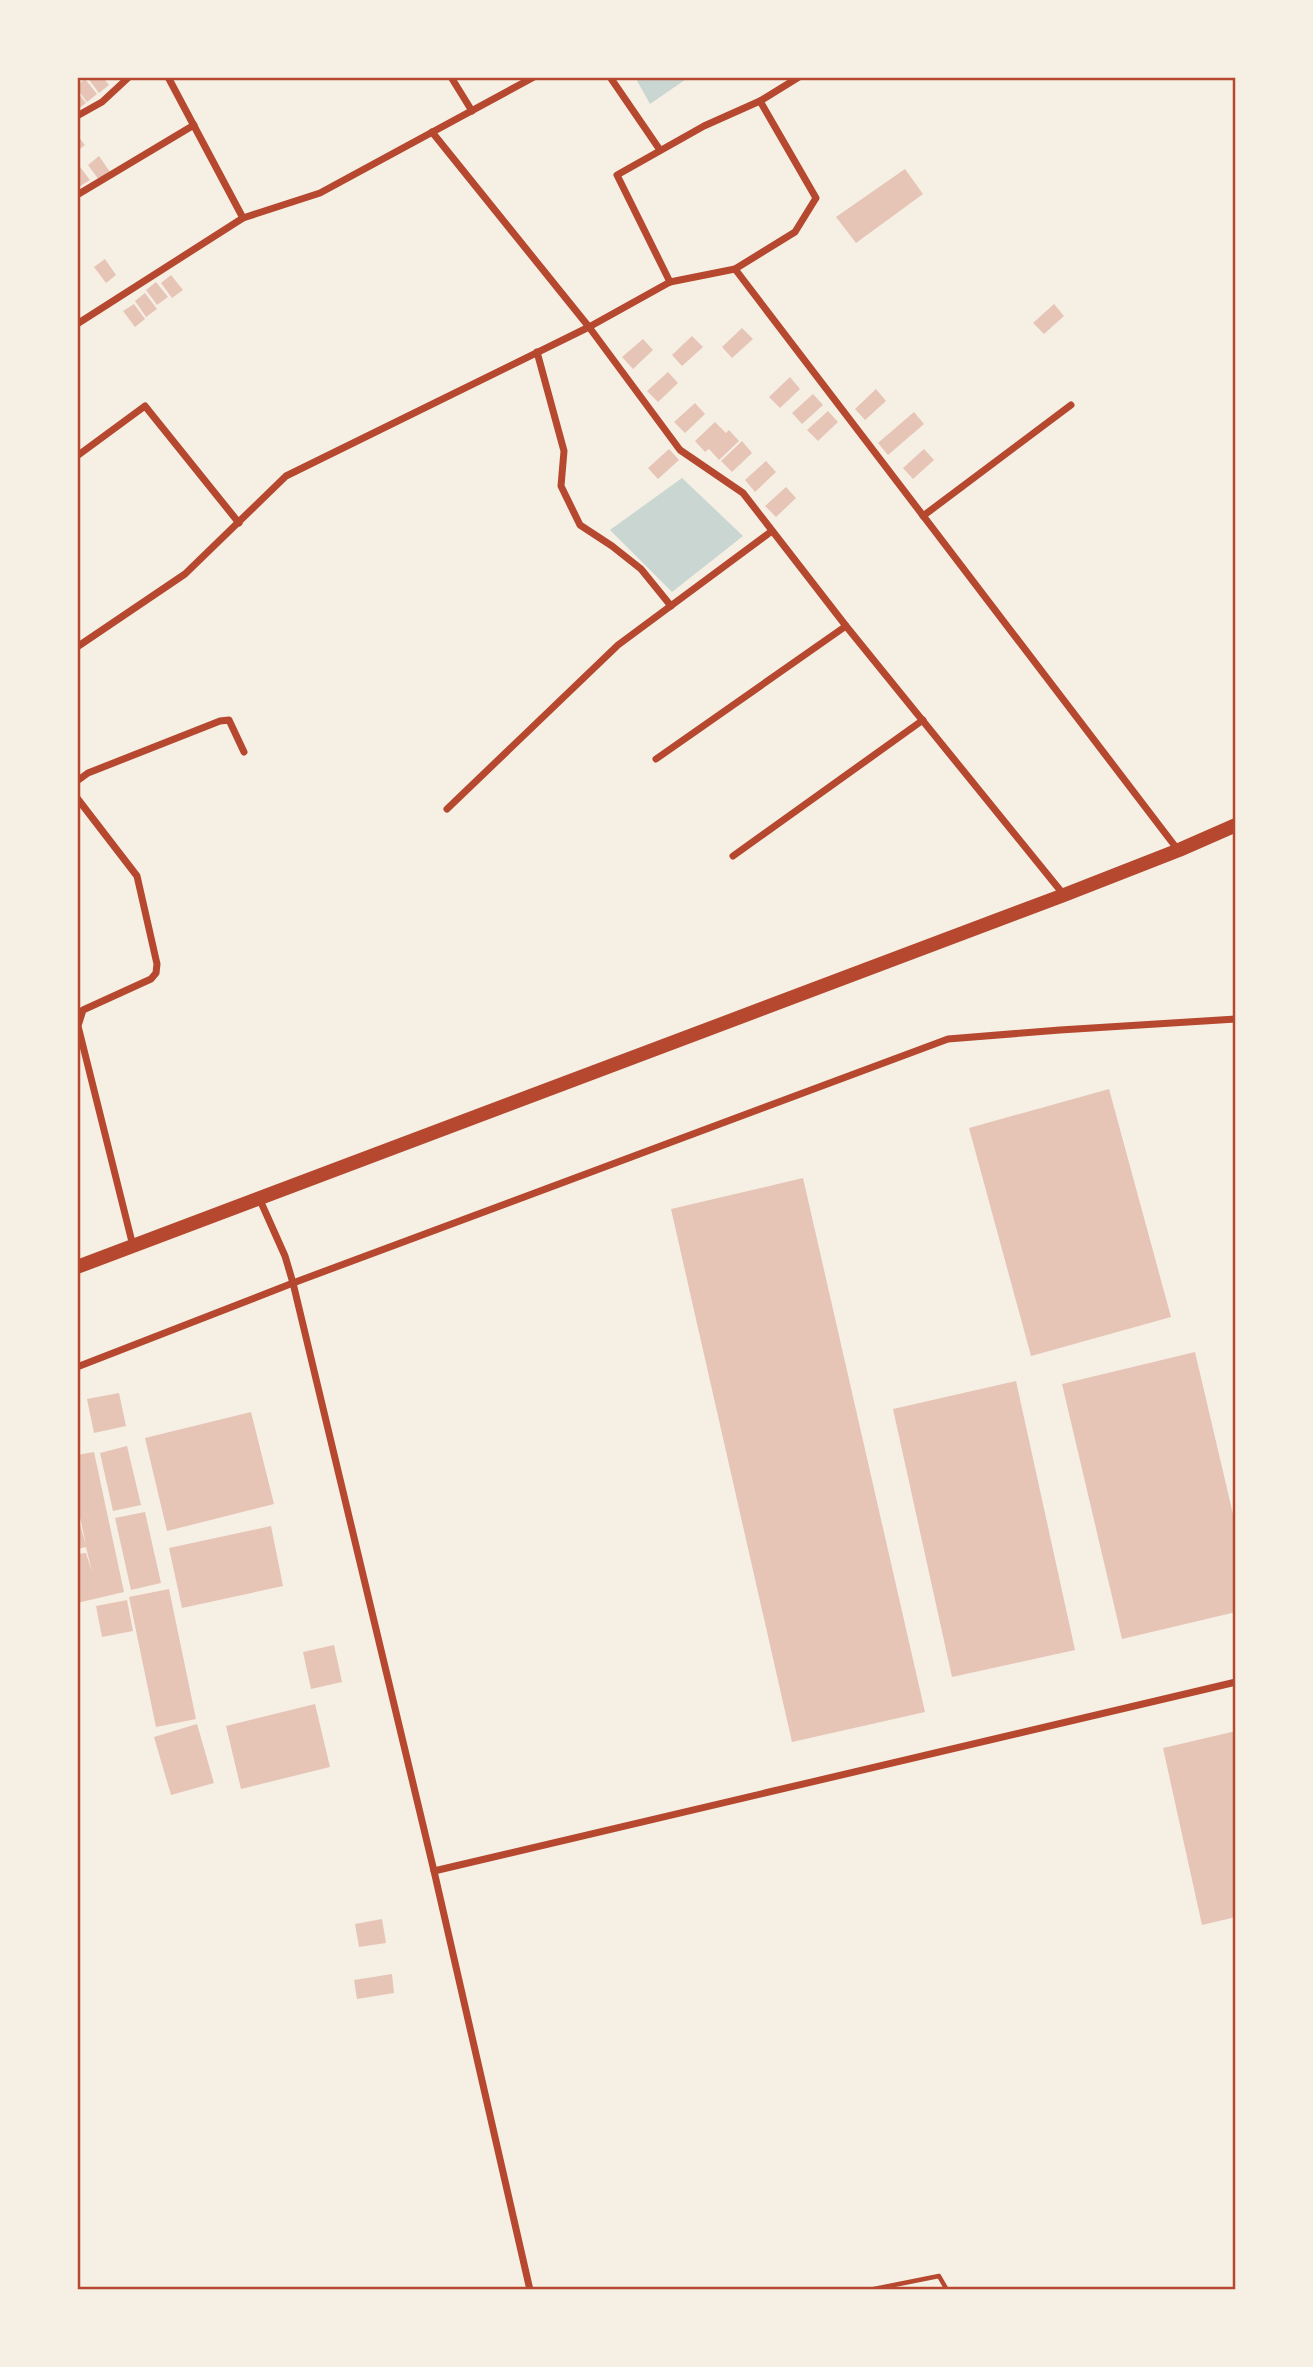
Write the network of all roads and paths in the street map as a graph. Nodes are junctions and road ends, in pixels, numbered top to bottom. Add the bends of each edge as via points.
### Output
1 (129, 77) edge
2 (168, 77) edge
3 (451, 77) edge
4 (534, 77) edge
5 (610, 77) edge
6 (799, 77) edge
7 (761, 101) junction
8 (472, 111) junction
9 (77, 116) edge
10 (194, 125) junction
11 (432, 132) junction
12 (660, 150) junction
13 (77, 195) edge
14 (243, 218) junction
15 (735, 269) junction
16 (670, 282) junction
17 (77, 324) edge
18 (589, 327) junction
19 (537, 352) junction
20 (1071, 405) dead end
21 (77, 456) edge
22 (923, 516) junction
23 (239, 523) junction
24 (772, 531) junction
25 (671, 606) junction
26 (846, 626) junction
27 (77, 647) edge
28 (922, 720) junction
29 (244, 752) dead end
30 (656, 759) dead end
31 (77, 781) edge
32 (77, 799) edge
33 (447, 809) dead end
34 (1236, 825) edge
35 (1179, 850) junction
36 (733, 856) dead end
37 (1064, 895) junction
38 (1236, 1019) edge
39 (260, 1200) junction
40 (133, 1247) junction
41 (77, 1267) edge
42 (293, 1283) junction
43 (77, 1367) edge
44 (1236, 1682) edge
45 (434, 1871) junction
46 (530, 2290) edge
47 (869, 2290) edge
48 (947, 2290) edge

1 - 9 street via 102,102
2 - 10 street
3 - 8 street
4 - 8 street
5 - 12 street
6 - 7 street
7 - 12 street
7 - 15 street via 816,198 795,232
8 - 11 street
10 - 13 street
10 - 14 street
11 - 14 street via 320,192
11 - 18 street
12 - 16 street via 617,175
14 - 17 street
15 - 16 street
15 - 22 street
16 - 18 street
18 - 19 street
18 - 24 street via 680,450 743,493
19 - 23 street via 286,476
19 - 25 street via 564,451 561,486 580,525 641,569
20 - 22 street
21 - 23 street via 145,407
22 - 35 street
23 - 27 street via 185,574
24 - 25 street
24 - 26 street
25 - 33 street via 618,645
26 - 28 street
26 - 30 street
28 - 36 street
28 - 37 street
29 - 31 street via 229,720 220,720 88,772
32 - 40 street via 137,876 157,964 151,979 83,1010 78,1026
34 - 35 main road
35 - 37 main road
37 - 39 main road
38 - 42 street via 948,1039
39 - 40 main road
39 - 42 street
40 - 41 main road
42 - 43 street
42 - 45 street
44 - 45 street
45 - 46 street
47 - 48 lane via 939,2276

